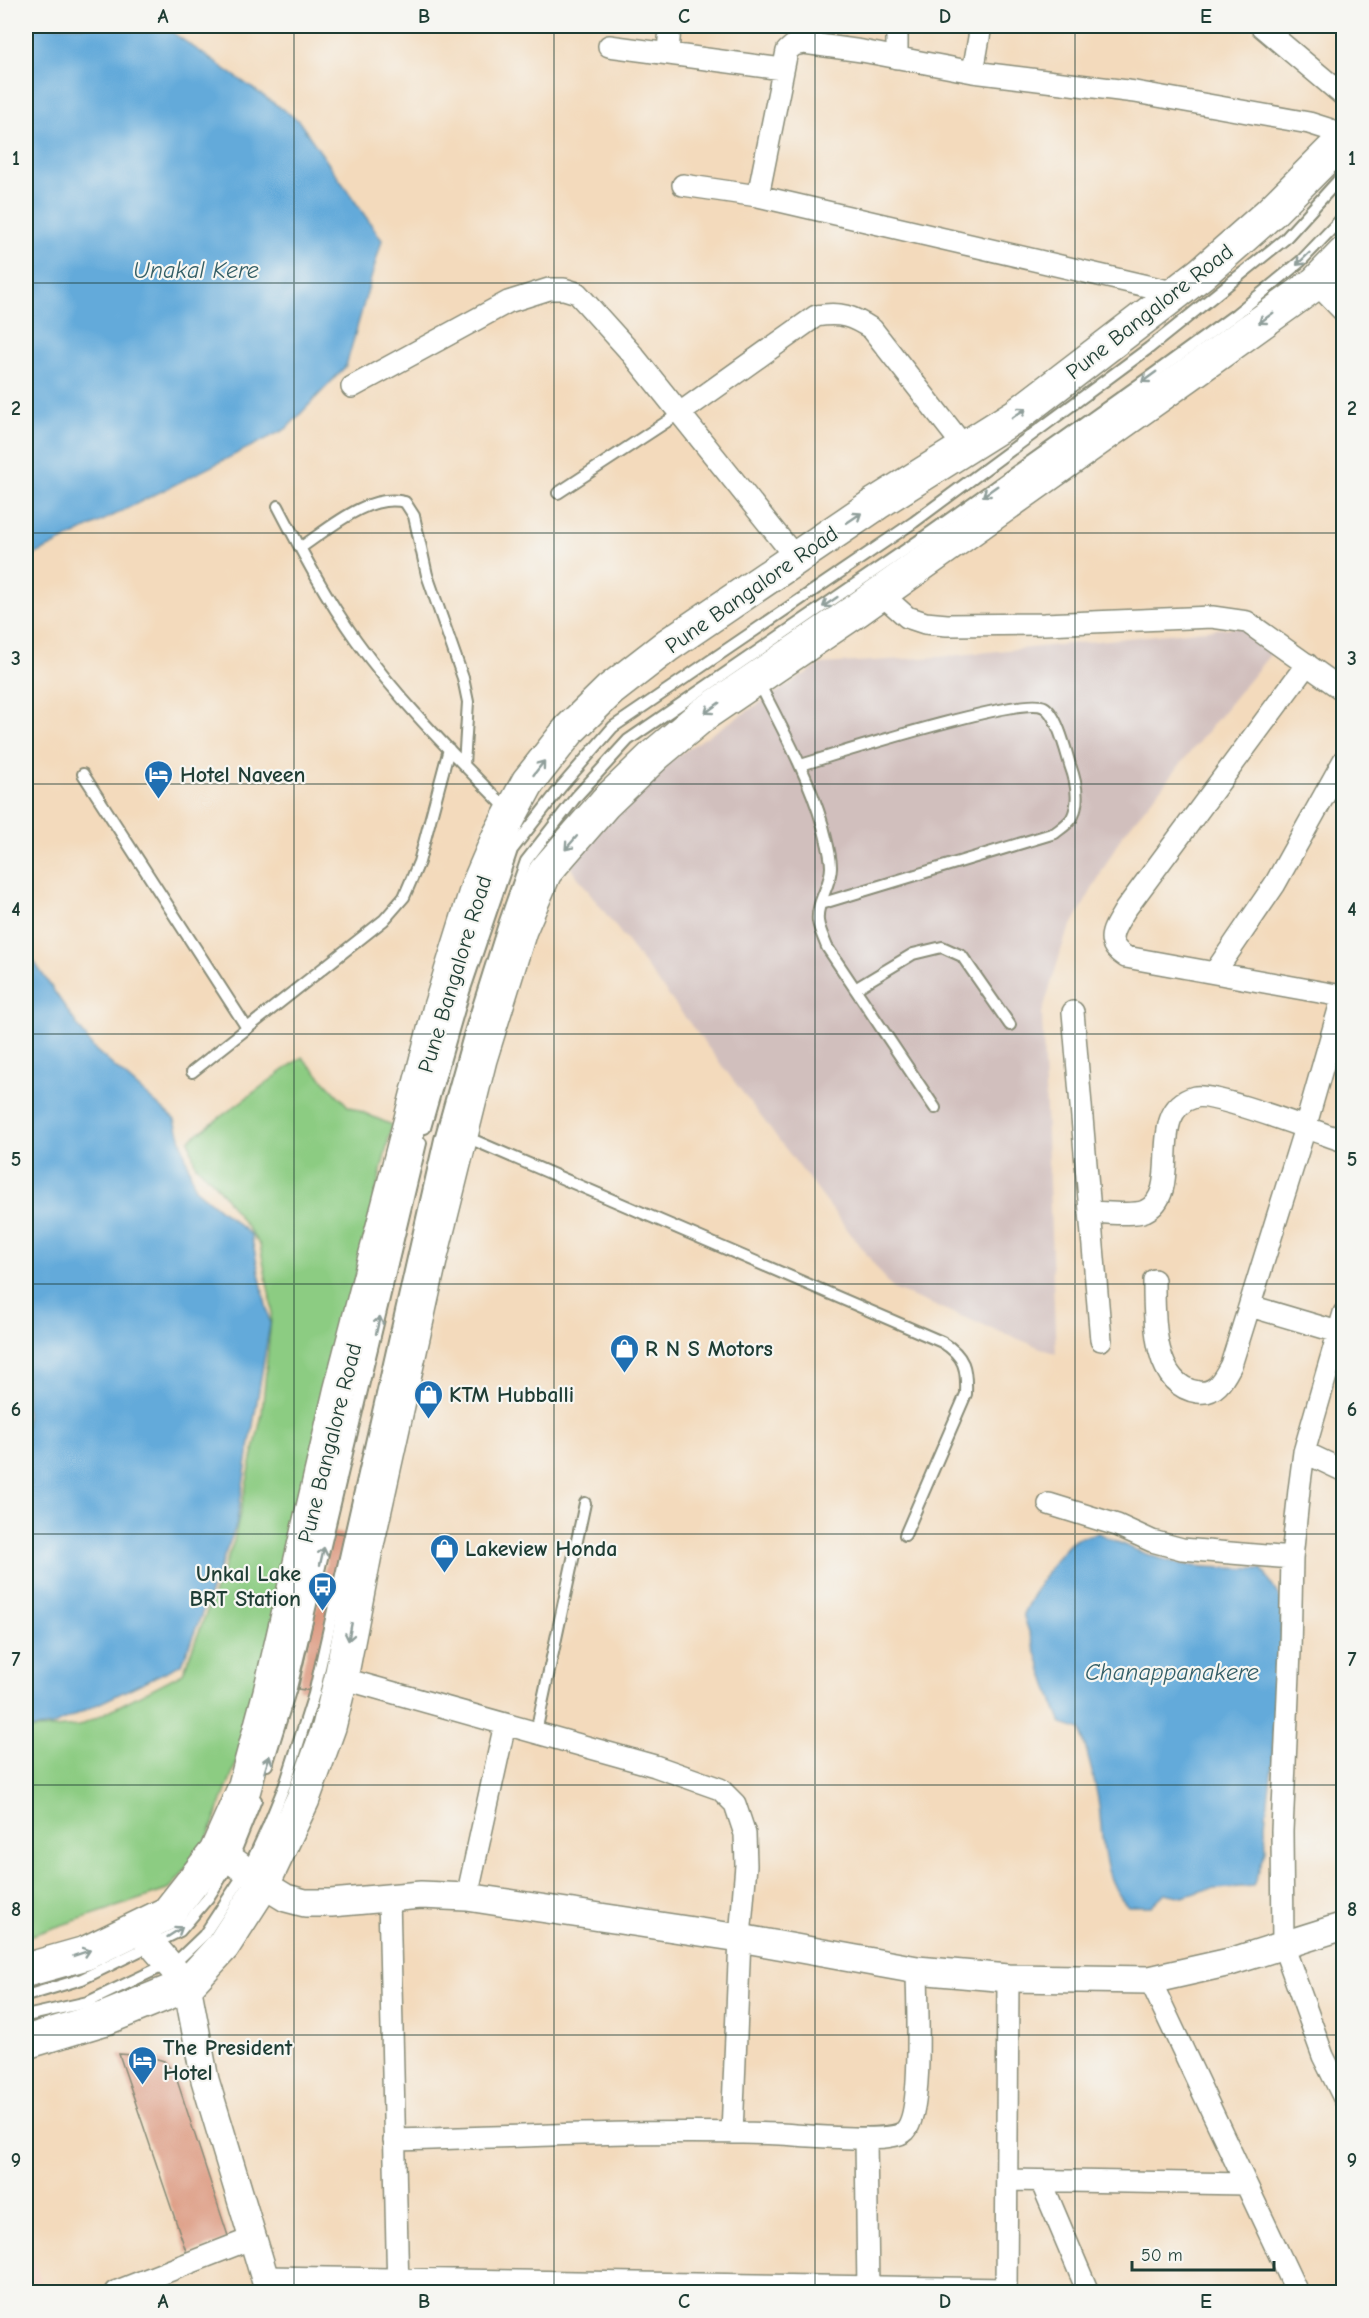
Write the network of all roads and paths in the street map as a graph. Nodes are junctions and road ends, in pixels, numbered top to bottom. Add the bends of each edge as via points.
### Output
1 (670, 26) edge
2 (897, 26) edge
3 (981, 26) edge
4 (1261, 26) edge
5 (609, 46) dead end
6 (668, 53) junction
7 (897, 58) junction
8 (782, 69) junction
9 (973, 72) junction
10 (1344, 96) edge
11 (1343, 139) edge
12 (1344, 174) edge
13 (683, 185) dead end
14 (758, 196) junction
15 (1344, 216) edge
16 (1344, 255) edge
17 (1316, 283) junction
18 (1177, 293) junction
19 (1344, 312) edge
20 (352, 387) dead end
21 (680, 413) junction
22 (964, 448) junction
23 (558, 493) dead end
24 (278, 506) dead end
25 (300, 548) junction
26 (796, 558) junction
27 (880, 593) junction
28 (1306, 664) junction
29 (756, 677) junction
30 (1344, 691) edge
31 (449, 749) junction
32 (1344, 760) edge
33 (464, 765) junction
34 (801, 765) junction
35 (83, 774) dead end
36 (511, 814) junction
37 (820, 904) junction
38 (1215, 972) junction
39 (855, 989) junction
40 (1343, 994) edge
41 (1073, 1012) dead end
42 (1010, 1025) dead end
43 (247, 1028) junction
44 (192, 1072) dead end
45 (935, 1108) dead end
46 (1305, 1128) junction
47 (461, 1135) junction
48 (1344, 1141) edge
49 (1090, 1212) junction
50 (1154, 1280) dead end
51 (1250, 1306) junction
52 (1341, 1322) edge
53 (1101, 1340) dead end
54 (1304, 1452) junction
55 (1344, 1471) edge
56 (585, 1503) dead end
57 (1049, 1504) dead end
58 (905, 1535) dead end
59 (1292, 1558) junction
60 (341, 1678) junction
61 (505, 1724) junction
62 (536, 1732) junction
63 (264, 1773) dead end
64 (258, 1794) dead end
65 (239, 1867) junction
66 (389, 1897) junction
67 (467, 1897) junction
68 (1344, 1926) edge
69 (740, 1938) junction
70 (1283, 1945) junction
71 (161, 1955) junction
72 (26, 1970) edge
73 (917, 1970) junction
74 (1008, 1978) junction
75 (1150, 1980) junction
76 (26, 1996) edge
77 (26, 2016) edge
78 (26, 2042) edge
79 (1333, 2054) edge
80 (1344, 2098) edge
81 (732, 2133) junction
82 (866, 2138) junction
83 (394, 2140) junction
84 (1007, 2180) junction
85 (1041, 2181) junction
86 (1246, 2184) junction
87 (253, 2238) junction
88 (267, 2285) edge
89 (398, 2286) edge
90 (868, 2290) edge
91 (1006, 2291) edge
92 (115, 2292) edge
93 (1088, 2292) edge
94 (1297, 2292) edge

1 - 6 street
2 - 7 street
3 - 9 street
4 - 10 street
5 - 6 street
6 - 8 street
7 - 8 street via 804,44 787,51
7 - 9 street
8 - 14 street
9 - 11 street via 1225,107 1309,123
11 - 18 main road, Pune Bangalore Road via 1270,213
63 -> 12 lane via 291,1688 424,1133 464,992 512,850 613,727 914,522 1149,348 1285,239
13 - 14 street
14 - 18 street
15 -> 65 lane via 1301,261 1236,314 921,540 628,740 576,797 526,861 440,1138 314,1694 286,1782
16 - 17 main road, Pune Bangalore Road
17 - 19 street
17 -> 27 main road, Pune Bangalore Road
22 -> 18 main road, Pune Bangalore Road via 1017,415
20 - 21 street via 508,302 564,289 587,302
21 - 22 street via 816,316 835,313 856,318 872,329
21 - 23 lane
21 - 26 street
26 -> 22 main road, Pune Bangalore Road
24 - 25 lane
25 - 31 lane via 357,641
25 - 33 lane via 379,501 405,502 414,516 427,575 463,678 468,702
36 -> 26 main road, Pune Bangalore Road via 528,782 570,729 609,690
27 - 28 street via 907,617 947,625 1212,617 1247,622
27 - 29 main road, Pune Bangalore Road
28 - 30 street
28 - 38 street via 1112,932 1116,951 1126,957
29 - 34 lane
29 -> 47 main road, Pune Bangalore Road via 654,755 605,803 545,872 520,930
31 - 33 lane
31 - 43 lane via 419,862 404,897 384,920
32 - 38 street via 1275,884
33 - 36 lane
34 - 37 lane via 814,797 831,867
34 - 37 lane via 982,713 1029,704 1044,707 1052,714 1074,776 1077,801 1071,819 1054,833
35 - 43 lane
36 - 65 main road, Pune Bangalore Road via 478,885 440,1007 340,1392 247,1778
37 - 39 lane via 818,921 827,947
38 - 40 street
39 - 42 lane via 913,954 942,947 962,956
39 - 45 lane
40 - 46 street
41 - 49 street
43 - 44 lane
46 - 48 street
46 - 49 street via 1215,1098 1194,1097 1172,1114 1167,1130 1164,1181 1160,1197 1152,1206 1134,1212
46 - 51 street
47 - 58 lane via 956,1351 967,1377 966,1394
47 -> 60 main road, Pune Bangalore Road via 365,1554
49 - 53 street
50 - 51 street via 1155,1331 1164,1363 1176,1382 1191,1391 1204,1393 1223,1381 1232,1365
51 - 52 street
52 - 54 street
54 - 55 street
54 - 59 street
56 - 62 lane
57 - 59 street via 1172,1546
59 - 70 street via 1282,1820
60 - 61 street
60 - 65 main road, Pune Bangalore Road via 329,1727 303,1799
61 - 62 street
61 - 67 street
62 - 69 street via 720,1789 735,1804 745,1834
64 - 65 lane
65 - 66 street via 286,1898 305,1903
71 -> 65 main road, Pune Bangalore Road via 168,1913
65 - 71 main road, Pune Bangalore Road via 223,1946
66 - 67 street
66 - 83 street
67 - 69 street
68 - 70 street
69 - 73 street
69 - 81 street
70 - 75 street
70 - 79 street
72 -> 71 main road, Pune Bangalore Road via 86,1953
71 - 76 lane
71 - 77 lane via 88,2002
71 - 78 main road, Pune Bangalore Road via 106,2018
71 - 87 street via 205,2080
73 - 74 street
73 - 82 street via 916,2096 911,2122 904,2133
74 - 75 street
74 - 84 street
75 - 86 street
79 - 80 street
81 - 82 street
81 - 83 street
82 - 90 street
83 - 89 street
84 - 85 street
84 - 91 street
85 - 86 street
85 - 93 street
86 - 94 street
87 - 88 street
87 - 92 street
88 - 89 street
89 - 90 street
90 - 91 street

